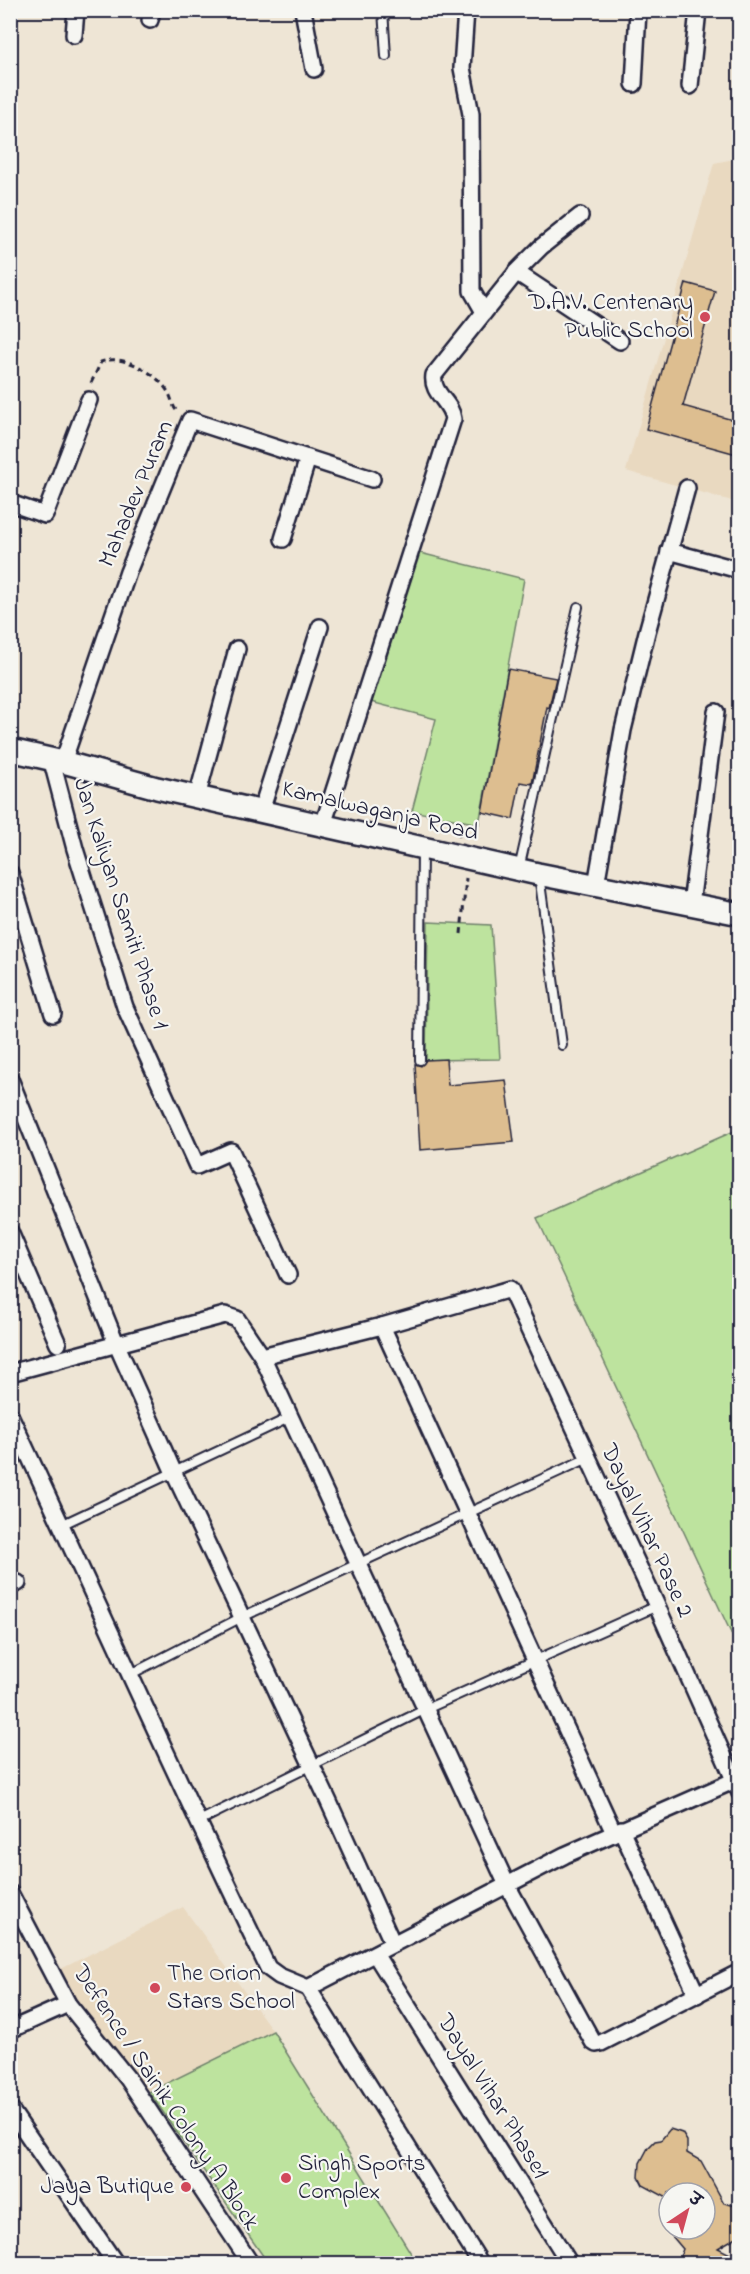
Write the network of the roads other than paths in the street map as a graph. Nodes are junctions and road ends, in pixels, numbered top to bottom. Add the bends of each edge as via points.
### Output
1 (76, 10) edge
2 (303, 10) edge
3 (383, 10) edge
4 (466, 10) edge
5 (638, 10) edge
6 (698, 10) edge
7 (75, 35) dead end
8 (386, 56) dead end
9 (314, 69) dead end
10 (634, 84) dead end
11 (690, 86) dead end
12 (580, 216) dead end
13 (516, 272) junction
14 (479, 303) junction
15 (620, 341) dead end
16 (89, 400) road end
17 (308, 458) junction
18 (372, 479) dead end
19 (687, 488) dead end
20 (10, 503) edge
21 (283, 539) dead end
22 (669, 551) junction
23 (740, 570) edge
24 (578, 607) dead end
25 (320, 627) dead end
26 (237, 650) dead end
27 (716, 712) dead end
28 (10, 750) edge
29 (57, 760) junction
30 (197, 797) junction
31 (261, 811) junction
32 (323, 825) junction
33 (422, 848) junction
34 (529, 872) junction
35 (10, 873) edge
36 (596, 885) junction
37 (691, 904) junction
38 (740, 914) edge
39 (53, 1014) dead end
40 (562, 1045) dead end
41 (420, 1060) dead end
42 (10, 1079) edge
43 (10, 1232) edge
44 (288, 1275) dead end
45 (382, 1326) junction
46 (116, 1343) junction
47 (58, 1344) dead end
48 (262, 1356) junction
49 (10, 1373) edge
50 (10, 1415) edge
51 (291, 1417) junction
52 (588, 1458) junction
53 (174, 1473) junction
54 (467, 1512) junction
55 (62, 1525) junction
56 (358, 1563) junction
57 (657, 1606) junction
58 (242, 1617) junction
59 (535, 1661) junction
60 (131, 1674) junction
61 (426, 1709) junction
62 (312, 1765) junction
63 (738, 1784) edge
64 (197, 1822) junction
65 (617, 1831) junction
66 (507, 1885) junction
67 (10, 1893) edge
68 (393, 1944) junction
69 (375, 1954) junction
70 (740, 1972) edge
71 (308, 1988) junction
72 (697, 1995) junction
73 (68, 2004) junction
74 (10, 2030) edge
75 (10, 2109) edge
76 (116, 2264) edge
77 (251, 2264) edge
78 (480, 2264) edge
79 (570, 2264) edge

1 - 7 street
2 - 9 street
3 - 8 lane
4 - 14 street via 462,68 471,114
5 - 10 street
6 - 11 street
12 - 13 street
13 - 14 street
13 - 15 street
14 - 32 street via 434,375 434,388 452,410 453,419
16 - 20 street via 45,515
17 - 18 street, Mahadev Puram
17 - 21 street
17 - 29 street, Mahadev Puram via 189,420
19 - 22 street
22 - 23 street
22 - 36 street via 623,730
24 - 34 lane
25 - 31 street
26 - 30 street
27 - 37 street
28 - 29 main road, Kamalwaganja Road
29 - 30 main road, Kamalwaganja Road
29 - 44 street, Jan Kaliyan Samiti Phase 1 via 75,849 125,1007 197,1166 231,1151
30 - 31 main road, Kamalwaganja Road
31 - 32 main road, Kamalwaganja Road
32 - 33 main road, Kamalwaganja Road
33 - 34 main road, Kamalwaganja Road
33 - 41 lane
34 - 36 main road, Kamalwaganja Road
34 - 40 lane
35 - 39 street
36 - 37 main road, Kamalwaganja Road
37 - 38 main road, Kamalwaganja Road
42 - 46 street
43 - 47 street
45 - 48 street
45 - 52 street, Dayal Vihar Pase 2 via 510,1289
45 - 54 street
46 - 48 street via 225,1315 237,1319
46 - 49 street
46 - 53 street
48 - 51 street
50 - 55 street
51 - 53 lane
51 - 56 street
52 - 54 lane
52 - 57 street, Dayal Vihar Pase 2
53 - 55 lane
53 - 58 street
54 - 56 lane
54 - 59 street
55 - 60 street
56 - 58 lane
56 - 61 street
57 - 59 lane
57 - 63 street, Dayal Vihar Pase 2
58 - 60 lane
58 - 62 street
59 - 61 lane
59 - 65 street
60 - 64 street
61 - 62 lane
61 - 66 street
62 - 64 lane
62 - 68 street
63 - 65 street
64 - 71 street via 268,1968
65 - 66 street
65 - 72 street
66 - 68 street
66 - 72 street via 596,2044
67 - 73 street, Defence / Sainik Colony A Block
68 - 69 street
69 - 71 street
69 - 79 street, Dayal Vihar Phase1
70 - 72 street
71 - 78 street
73 - 74 street
73 - 77 street, Defence / Sainik Colony A Block via 128,2079
75 - 76 street

